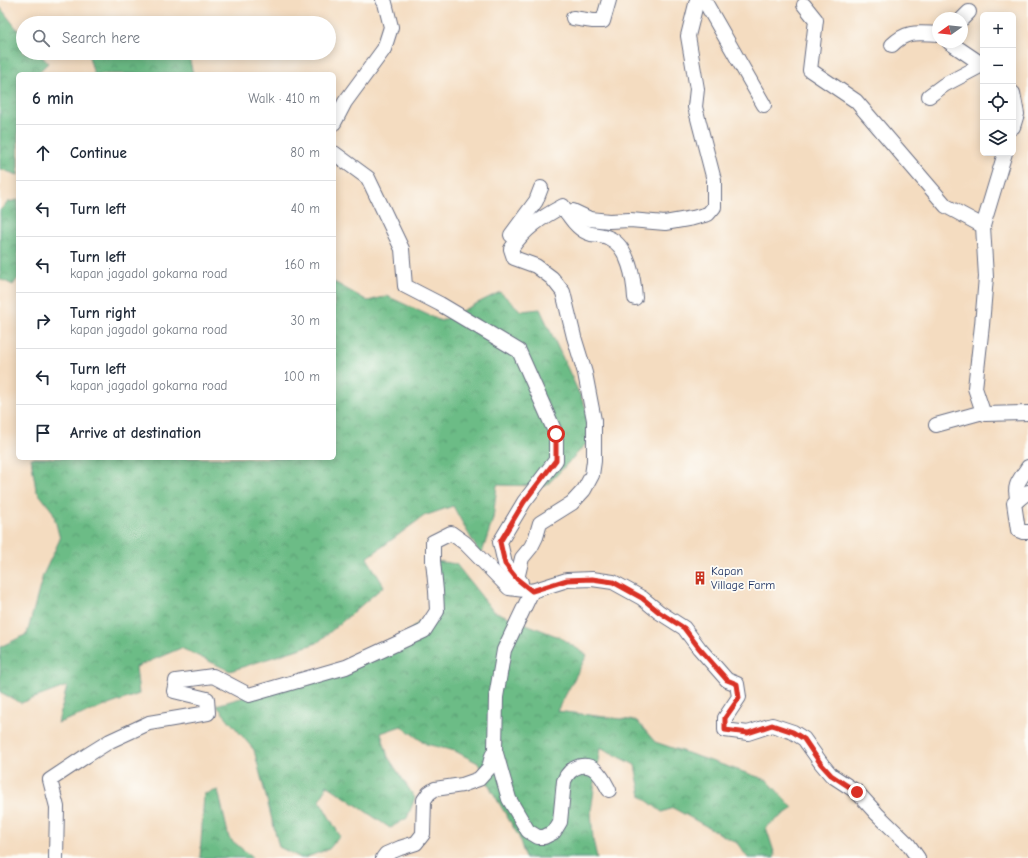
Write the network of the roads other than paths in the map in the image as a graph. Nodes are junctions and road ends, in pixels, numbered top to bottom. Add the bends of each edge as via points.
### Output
1 (383, 0) edge
2 (609, 0) edge
3 (697, 0) edge
4 (704, 0) edge
5 (803, 2) edge
6 (573, 18) dead end
7 (932, 34) edge
8 (892, 46) dead end
9 (958, 48) edge
10 (980, 63) edge
11 (980, 67) edge
12 (929, 96) dead end
13 (764, 105) dead end
14 (336, 120) edge
15 (336, 154) edge
16 (1004, 156) edge
17 (541, 188) dead end
18 (568, 213) junction
19 (983, 226) junction
20 (511, 249) junction
21 (635, 298) dead end
22 (983, 412) junction
23 (1028, 413) edge
24 (936, 425) dead end
25 (1028, 467) edge
26 (1023, 496) edge
27 (1028, 532) edge
28 (517, 579) junction
29 (532, 591) junction
30 (495, 750) junction
31 (609, 790) dead end
32 (56, 858) edge
33 (383, 858) edge
34 (918, 858) edge

1 - 14 street via 391,27 384,49 345,102
2 - 6 street via 603,21
3 - 18 street via 688,36 697,89 695,107 714,180 714,207 708,214 665,223 590,220 573,211
4 - 13 street
5 - 19 street via 816,20 810,70 856,101 946,206
7 - 8 street via 907,35 899,38
9 - 10 street
11 - 12 street via 944,85
15 - 28 street via 368,178 402,249 405,286 519,351 556,434 556,460 524,502 500,542 505,564
16 - 19 street
17 - 20 street via 536,201 503,245 506,251
18 - 20 street via 563,206 541,219 524,232
18 - 21 street via 579,227 615,242 630,265
19 - 22 street via 986,277 975,388
20 - 28 street via 514,258 536,266 552,278 563,292 586,373 594,420 592,475 584,490 572,503 540,523 531,547 522,558
22 - 23 street
22 - 24 street
25 - 26 street via 1018,482 1016,494
26 - 27 street via 1014,503 1018,530
28 - 29 street
29 - 30 street via 504,650 496,697
29 - 32 street via 509,588 465,542 451,533 433,542 432,561 437,611 424,631 346,667 249,695 213,676 176,680 174,691 207,699 208,713 149,723 110,741 50,780 57,807
29 - 34 street via 567,580 592,579 613,582 642,598 684,628 727,680 737,684 739,698 725,718 725,730 748,733 772,725 793,732 804,739 831,775 857,792 908,844
30 - 31 street via 509,799 528,831 538,837 550,836 558,828 564,781 571,770 583,766 595,769
30 - 33 street via 489,768 479,779 462,785 435,789 429,793 424,800 423,834 416,843 386,854

